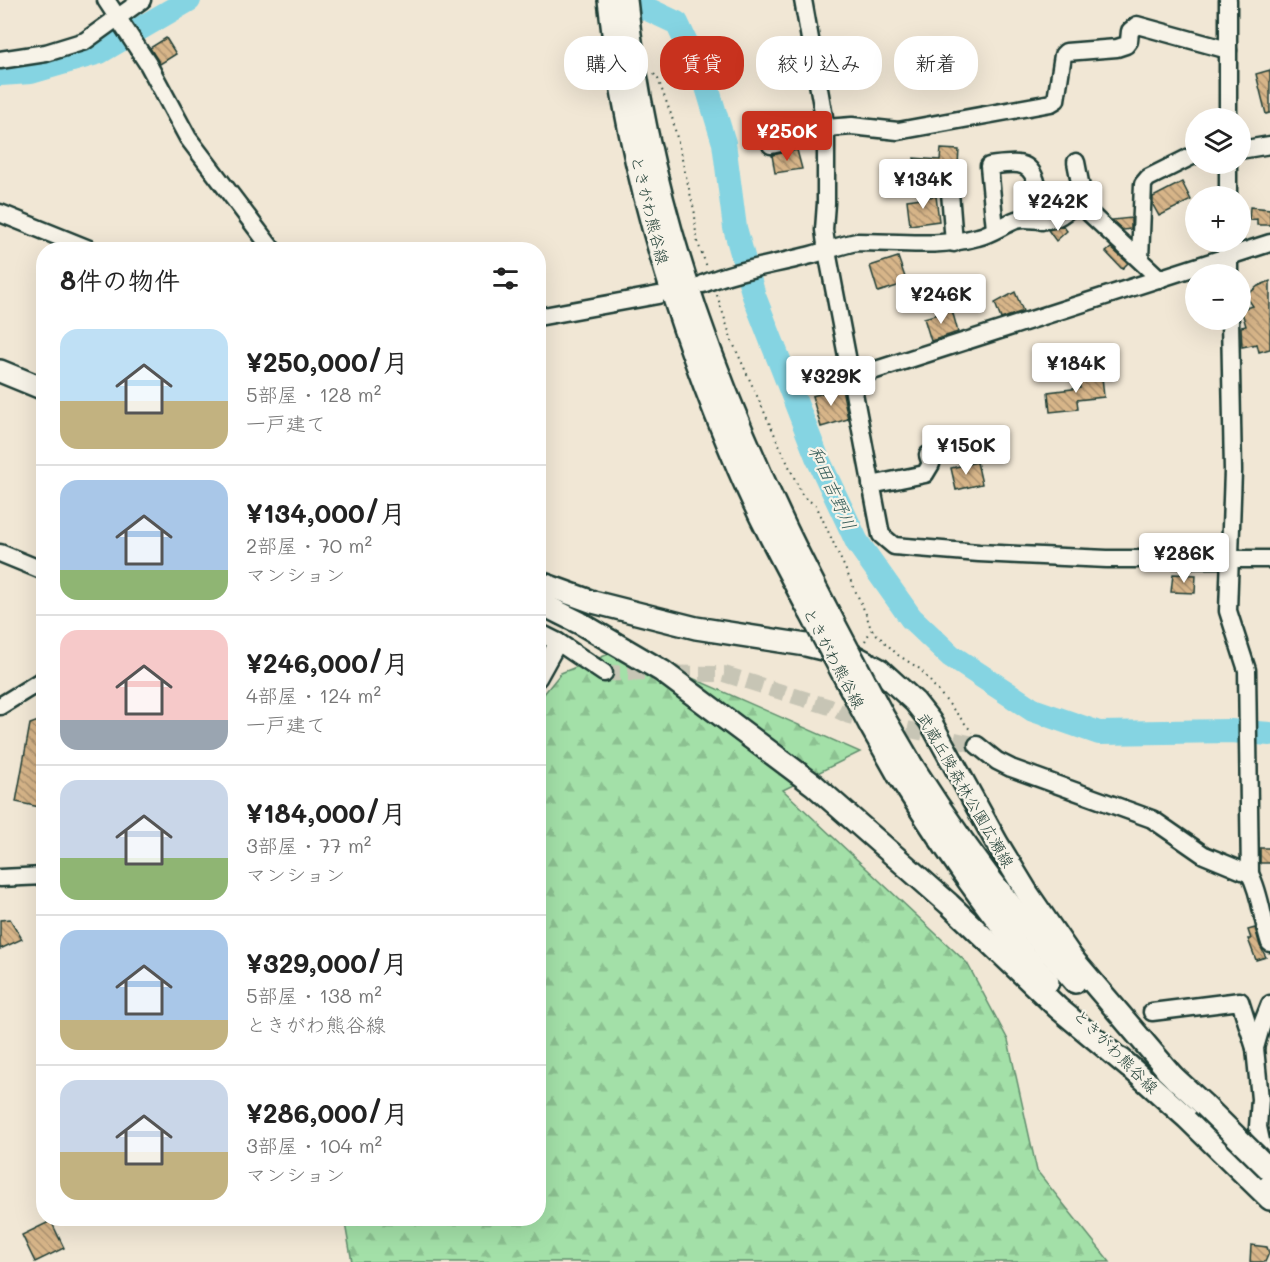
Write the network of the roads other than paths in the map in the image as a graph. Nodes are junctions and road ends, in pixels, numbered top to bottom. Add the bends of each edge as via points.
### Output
1 (106, 0) edge
2 (142, 0) edge
3 (609, 0) edge
4 (626, 0) edge
5 (803, 0) edge
6 (1228, 0) edge
7 (117, 18) junction
8 (619, 36) edge
9 (625, 36) edge
10 (1228, 50) junction
11 (0, 60) edge
12 (634, 90) edge
13 (1228, 108) edge
14 (825, 131) junction
15 (771, 145) dead end
16 (1270, 145) edge
17 (1251, 148) edge
18 (1185, 160) edge
19 (1076, 162) dead end
20 (950, 192) dead end
21 (1080, 207) junction
22 (0, 213) edge
23 (1042, 221) junction
24 (995, 229) junction
25 (72, 242) edge
26 (267, 242) edge
27 (954, 243) junction
28 (1270, 243) edge
29 (1251, 246) edge
30 (827, 251) junction
31 (1222, 252) edge
32 (1140, 259) junction
33 (1160, 279) junction
34 (712, 281) road end
35 (658, 295) dead end
36 (546, 316) edge
37 (1230, 330) edge
38 (0, 371) edge
39 (851, 378) junction
40 (36, 386) edge
41 (928, 455) dead end
42 (871, 484) junction
43 (0, 553) edge
44 (1229, 559) junction
45 (1270, 559) edge
46 (36, 568) edge
47 (546, 585) edge
48 (546, 606) edge
49 (546, 636) edge
50 (558, 642) junction
51 (546, 664) edge
52 (604, 673) tunnel mouth
53 (36, 684) edge
54 (0, 706) edge
55 (977, 746) tunnel mouth
56 (906, 771) junction
57 (1250, 873) junction
58 (36, 876) edge
59 (0, 878) edge
60 (1270, 943) edge
61 (1270, 1004) edge
62 (1152, 1012) dead end
63 (1255, 1048) junction
64 (1130, 1068) junction
65 (1176, 1080) junction
66 (1270, 1170) edge
67 (1270, 1184) edge
68 (1270, 1199) edge

1 - 7 street
2 - 7 street
3 - 8 main road, ときがわ熊谷線
4 - 9 main road, ときがわ熊谷線
5 - 14 street
6 - 10 street
7 - 11 street via 85,40 46,53
7 - 26 street via 148,64 188,138
10 - 13 street
10 - 14 street via 1137,25 1130,31 1126,45 1066,52 1056,100 1050,103 898,131 852,126
12 - 56 main road, ときがわ熊谷線, bridge via 691,299 730,406 817,608 883,716
14 - 15 street
14 - 30 street
16 - 17 street
18 - 32 street via 1143,184
19 - 21 street via 1083,198
20 - 27 street
21 - 23 street
21 - 32 street
22 - 25 street
23 - 24 street via 1018,219
23 - 24 street via 1036,179 1030,168 1020,164 989,166
24 - 27 street via 981,237
27 - 30 street via 857,242
28 - 29 street
30 - 34 street
30 - 39 street
31 - 33 street
32 - 33 street
33 - 39 street
35 - 36 street
37 - 44 street via 1233,471
38 - 40 main road
39 - 42 street
41 - 42 street via 931,464 925,474
42 - 44 street via 881,535 894,546 1086,558
43 - 46 street
44 - 45 street
44 - 57 street via 1228,611 1247,670
47 - 65 main road, 武蔵丘陵森林公園広瀬線 via 593,602 696,628 856,657 880,670 930,721 997,843 1060,941
48 - 64 main road via 662,671 814,785 949,904 1058,1008
49 - 50 street
50 - 51 street
50 - 52 street
53 - 54 street
55 - 57 street via 1011,768 1152,819 1204,855
56 - 64 main road, ときがわ熊谷線 via 966,877 1007,932
56 - 65 main road, ときがわ熊谷線 via 1034,936 1111,1020
57 - 60 street
58 - 59 street
61 - 63 street
62 - 63 street via 1240,1001
63 - 67 street via 1260,1099 1258,1127
64 - 68 main road, ときがわ熊谷線
65 - 66 main road, ときがわ熊谷線, bridge

